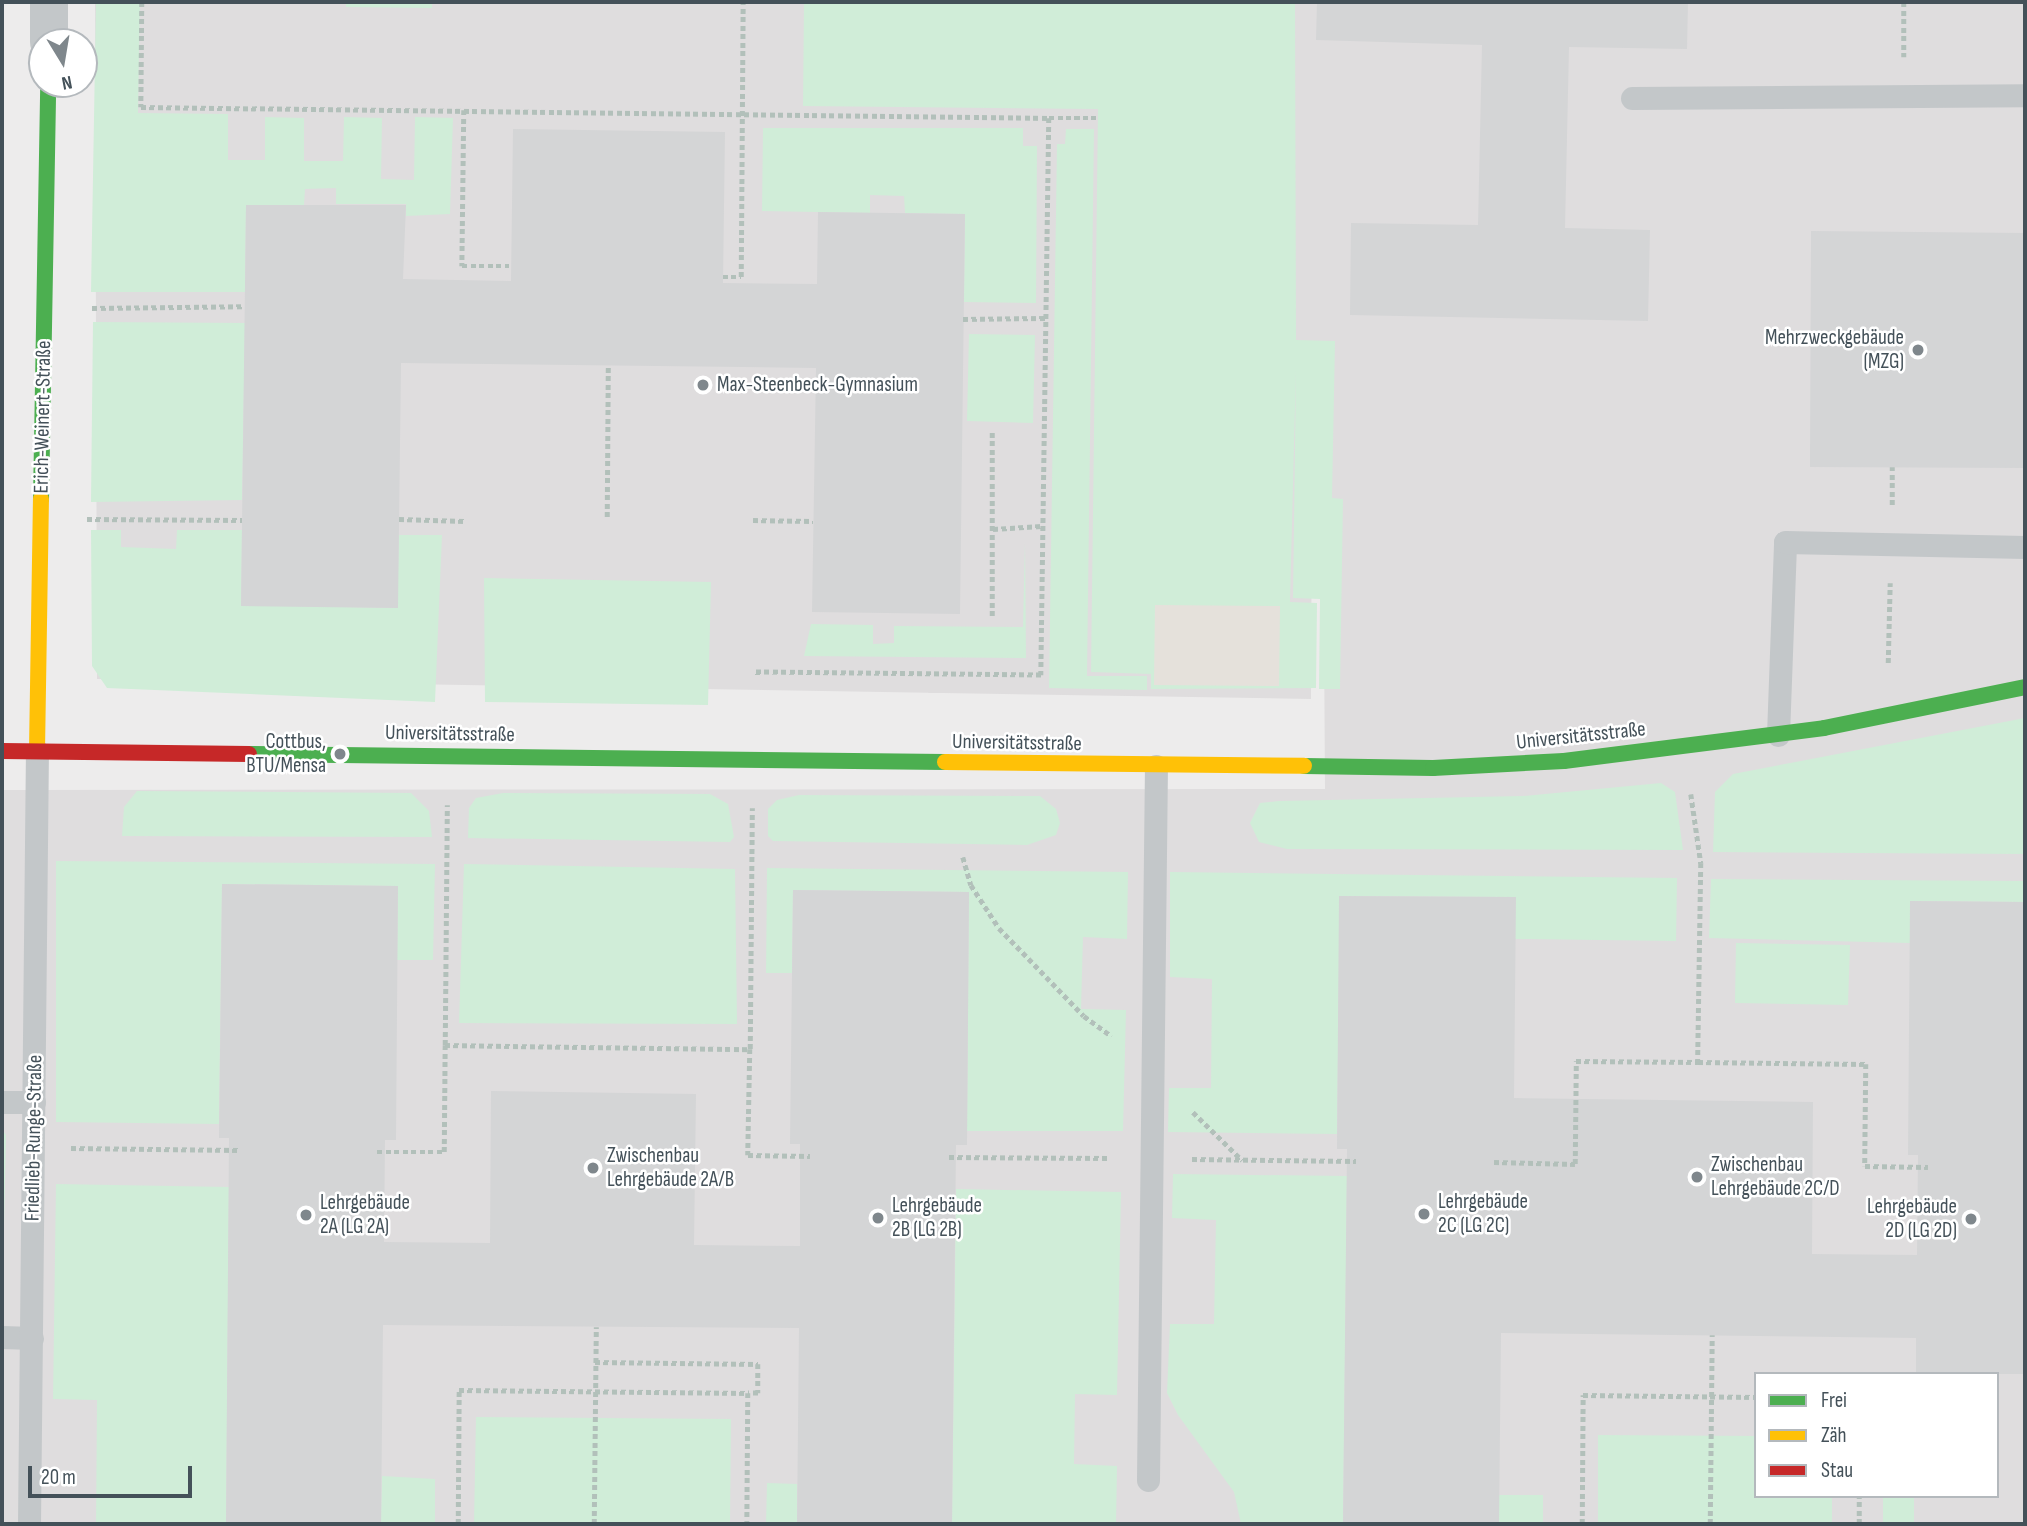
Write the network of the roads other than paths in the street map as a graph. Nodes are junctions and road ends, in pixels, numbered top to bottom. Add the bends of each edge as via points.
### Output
1 (49, 2) edge
2 (49, 28) edge
3 (2025, 95) edge
4 (48, 98) edge
5 (1632, 98) dead end
6 (2025, 547) edge
7 (2025, 687) edge
8 (1778, 734) junction
9 (2, 751) edge
10 (37, 751) junction
11 (1156, 766) junction
12 (2, 1102) edge
13 (34, 1102) junction
14 (2, 1337) edge
15 (32, 1338) junction
16 (1148, 1480) dead end
17 (29, 1524) edge

1 - 2 street
3 - 5 lane
4 - 10 street, Erich-Weinert-Straße
6 - 8 lane via 1785,542
7 - 8 street, Universitätsstraße
8 - 11 street, Universitätsstraße via 1564,761 1433,768
9 - 10 street, Universitätsstraße
10 - 11 street, Universitätsstraße
10 - 13 lane, Friedlieb-Runge-Straße
11 - 16 lane
12 - 13 lane
13 - 15 lane, Friedlieb-Runge-Straße
14 - 15 lane
15 - 17 lane, Friedlieb-Runge-Straße

